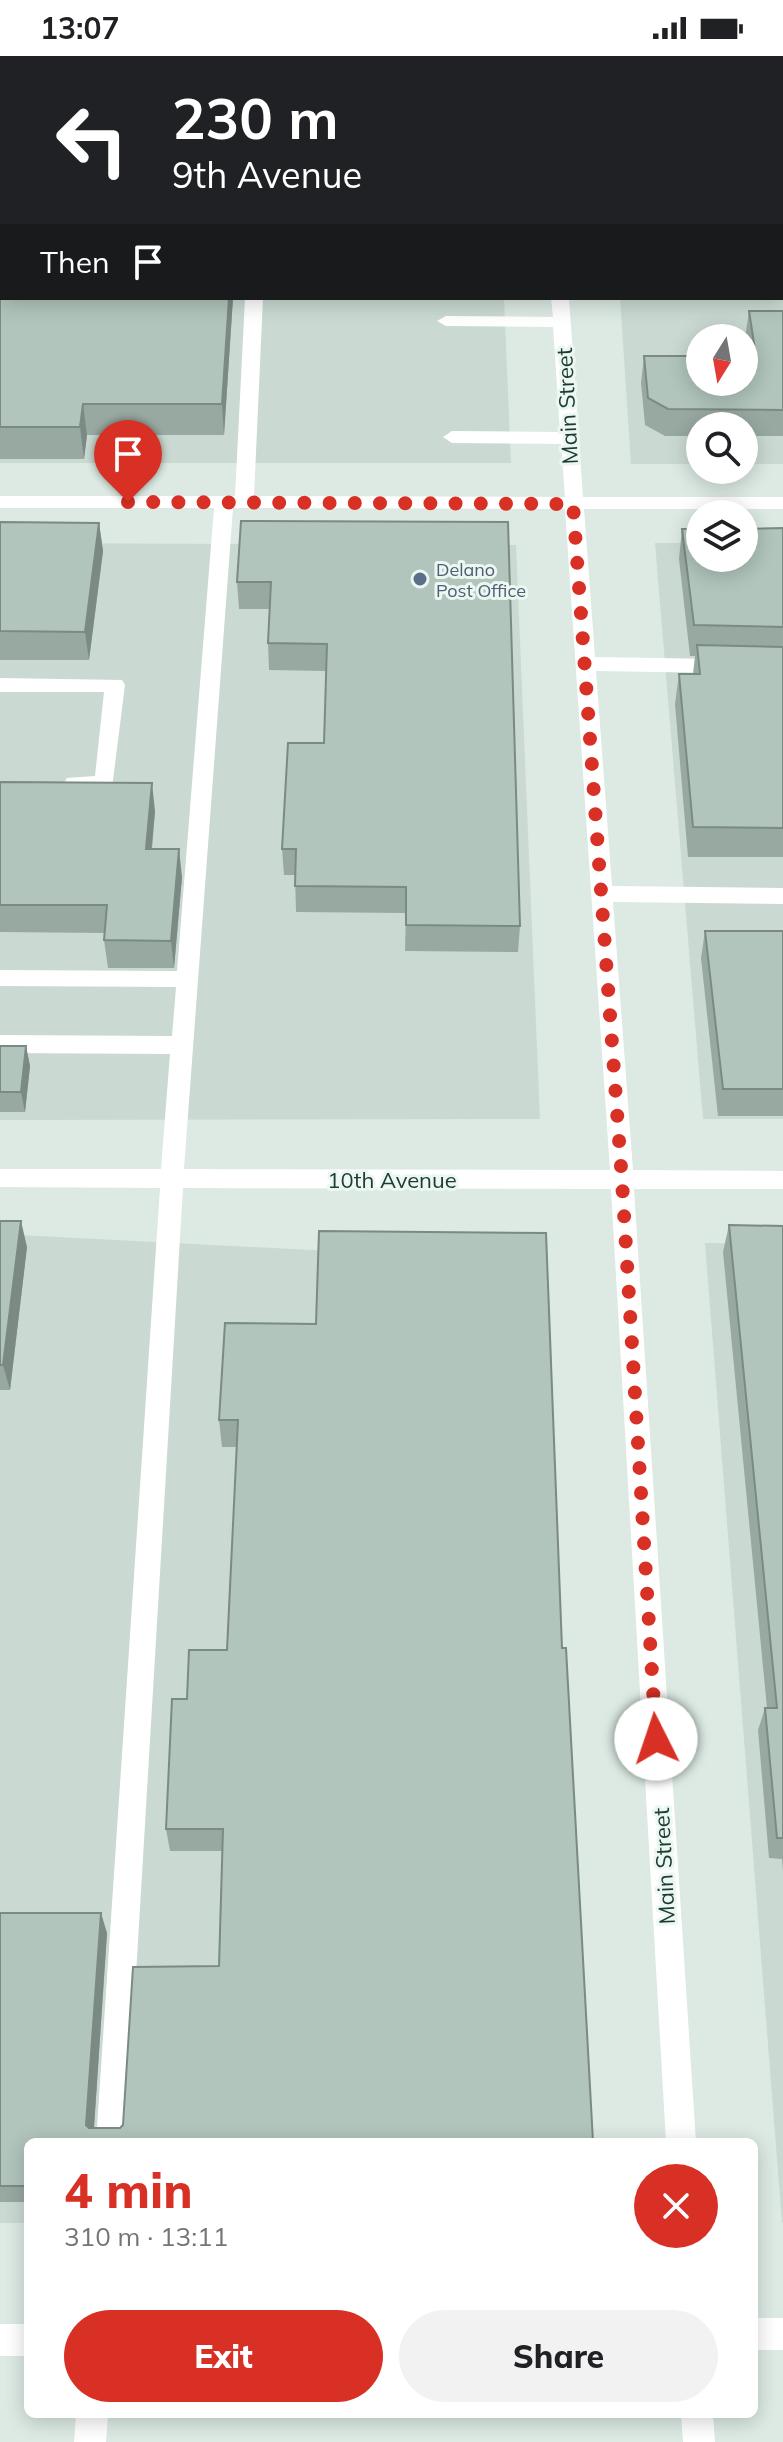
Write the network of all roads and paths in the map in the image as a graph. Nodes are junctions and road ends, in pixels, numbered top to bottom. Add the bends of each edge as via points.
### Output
1 (254, 300) edge
2 (560, 300) edge
3 (446, 321) dead end
4 (562, 322) junction
5 (452, 437) dead end
6 (568, 438) junction
7 (0, 502) edge
8 (234, 503) junction
9 (783, 503) edge
10 (573, 504) junction
11 (587, 664) junction
12 (783, 667) edge
13 (0, 685) edge
14 (60, 783) edge
15 (602, 894) junction
16 (783, 896) edge
17 (0, 978) edge
18 (187, 979) junction
19 (0, 1044) edge
20 (182, 1045) junction
21 (0, 1178) edge
22 (172, 1179) junction
23 (783, 1180) edge
24 (622, 1181) junction
25 (111, 2138) edge
26 (681, 2138) edge
27 (758, 2334) edge
28 (783, 2334) edge
29 (0, 2340) edge
30 (24, 2340) edge
31 (92, 2418) edge
32 (697, 2418) edge
33 (90, 2442) edge
34 (699, 2442) edge

1 - 8 street
2 - 4 street, Main Street
3 - 4 street
4 - 6 street, Main Street
5 - 6 street
6 - 10 street, Main Street
7 - 8 street
8 - 10 street
8 - 18 street
9 - 10 street
10 - 11 street, Main Street
11 - 12 street
11 - 15 street, Main Street
13 - 14 street via 115,685 105,783
15 - 16 street
15 - 24 street, Main Street
17 - 18 street
18 - 20 street
19 - 20 street
20 - 22 street
21 - 22 street, 10th Avenue
22 - 24 street, 10th Avenue
22 - 25 street
23 - 24 street, 10th Avenue
24 - 26 street, Main Street
27 - 28 street
29 - 30 street
31 - 33 street
32 - 34 street

